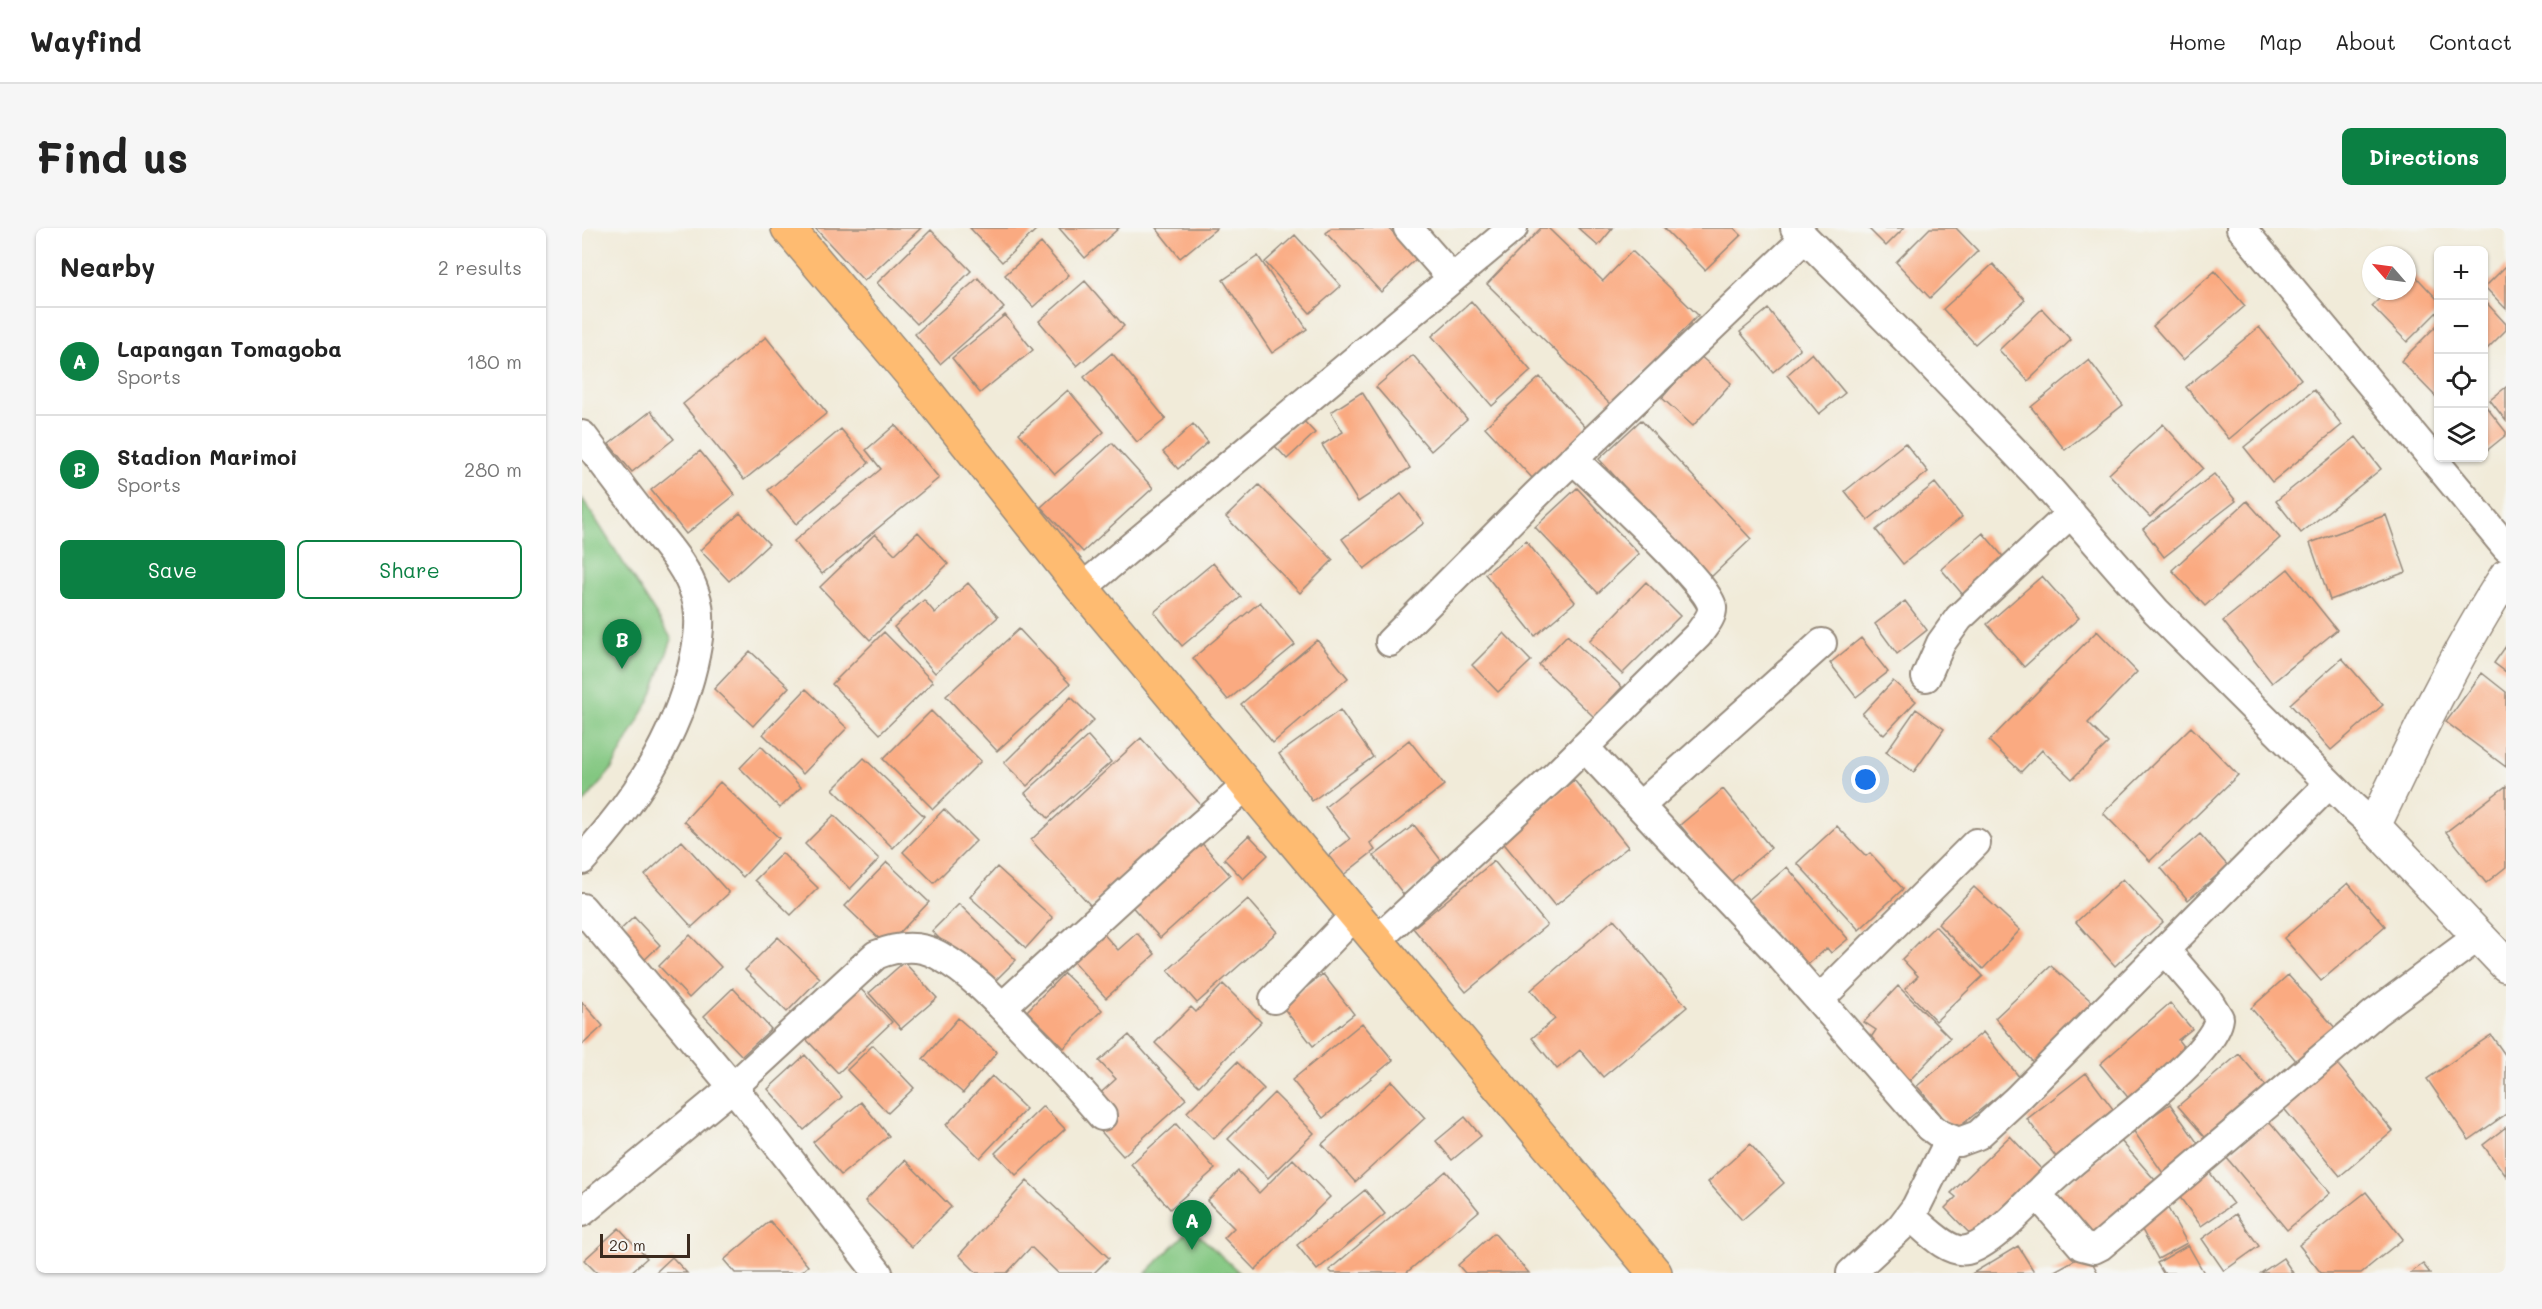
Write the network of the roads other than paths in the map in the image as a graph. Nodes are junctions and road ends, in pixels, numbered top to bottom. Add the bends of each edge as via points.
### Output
1 (788, 228) edge
2 (1408, 228) edge
3 (1514, 228) edge
4 (2241, 228) edge
5 (1800, 233) edge
6 (1452, 278) junction
7 (582, 435) edge
8 (1573, 459) junction
9 (2071, 513) junction
10 (2506, 547) edge
11 (2506, 576) edge
12 (1082, 588) junction
13 (1390, 642) dead end
14 (1822, 643) dead end
15 (1926, 677) dead end
16 (1584, 747) junction
17 (2329, 784) junction
18 (1246, 786) junction
19 (1640, 807) junction
20 (2374, 826) junction
21 (1976, 843) dead end
22 (582, 860) edge
23 (582, 908) edge
24 (1355, 915) junction
25 (2479, 936) junction
26 (1377, 940) junction
27 (2165, 950) junction
28 (2506, 965) edge
29 (1274, 999) dead end
30 (1820, 999) junction
31 (1002, 1007) junction
32 (734, 1087) junction
33 (1102, 1116) dead end
34 (1950, 1139) junction
35 (2037, 1194) junction
36 (582, 1212) edge
37 (1910, 1216) junction
38 (878, 1273) edge
39 (1655, 1273) edge
40 (1851, 1273) edge

1 - 12 highway via 928,394
2 - 6 street
3 - 6 street
4 - 10 street
5 - 8 street
5 - 9 street
6 - 12 street
7 - 22 street via 681,565 696,594 699,613 698,645 673,727 645,780 612,827
8 - 13 street
8 - 16 street via 1674,558 1704,591 1712,606 1698,635
9 - 15 street via 1959,618 1941,644
9 - 17 street via 2156,611
11 - 20 street via 2483,611
12 - 18 highway
14 - 19 street
16 - 19 street
16 - 26 street
17 - 20 street
17 - 27 street
18 - 24 highway
18 - 31 street
19 - 30 street
20 - 25 street
21 - 30 street
23 - 32 street
24 - 26 highway
24 - 29 street
25 - 28 street
25 - 35 street via 2375,1012 2094,1250 2082,1246
26 - 39 highway
27 - 34 street via 1978,1135 1959,1142
27 - 35 street via 2219,1018 2214,1033 2174,1078
30 - 34 street via 1930,1126
31 - 32 street via 937,954 916,948 894,948 876,955
31 - 33 street
32 - 36 street
32 - 38 street
34 - 37 street
35 - 37 street via 1994,1235 1961,1251 1941,1242
37 - 40 street

